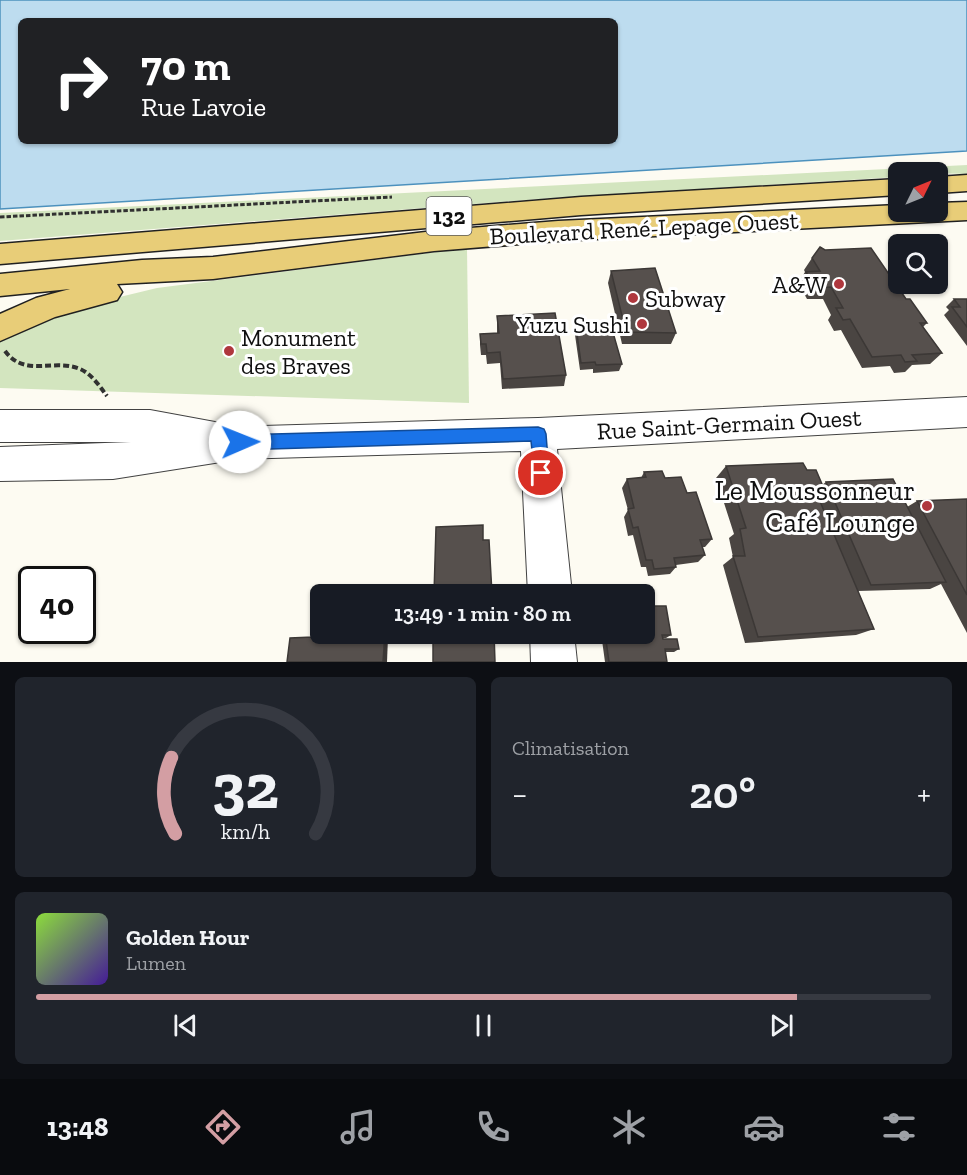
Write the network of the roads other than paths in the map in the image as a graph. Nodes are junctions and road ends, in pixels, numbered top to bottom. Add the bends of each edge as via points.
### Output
1 (967, 183) edge
2 (948, 184) edge
3 (888, 188) edge
4 (967, 211) edge
5 (2, 256) edge
6 (213, 268) junction
7 (0, 285) edge
8 (2, 338) edge
9 (967, 412) edge
10 (0, 426) edge
11 (538, 434) junction
12 (240, 442) junction
13 (0, 464) edge
14 (549, 584) edge
15 (553, 644) edge
16 (554, 662) edge

1 - 2 main road
3 - 5 main road, Boulevard René-Lepage Ouest / 132 via 581,206
4 - 6 main road, Boulevard René-Lepage Ouest / 132 via 558,231 434,241
6 - 7 main road, Boulevard René-Lepage Ouest / 132 via 142,270
6 - 8 main road via 47,307
9 - 11 street, Rue Saint-Germain Ouest
10 - 12 street, Rue Saint-Germain Ouest via 150,426
11 - 12 street, Rue Saint-Germain Ouest
11 - 14 street
12 - 13 street, Rue Saint-Germain Ouest via 113,462
15 - 16 street

